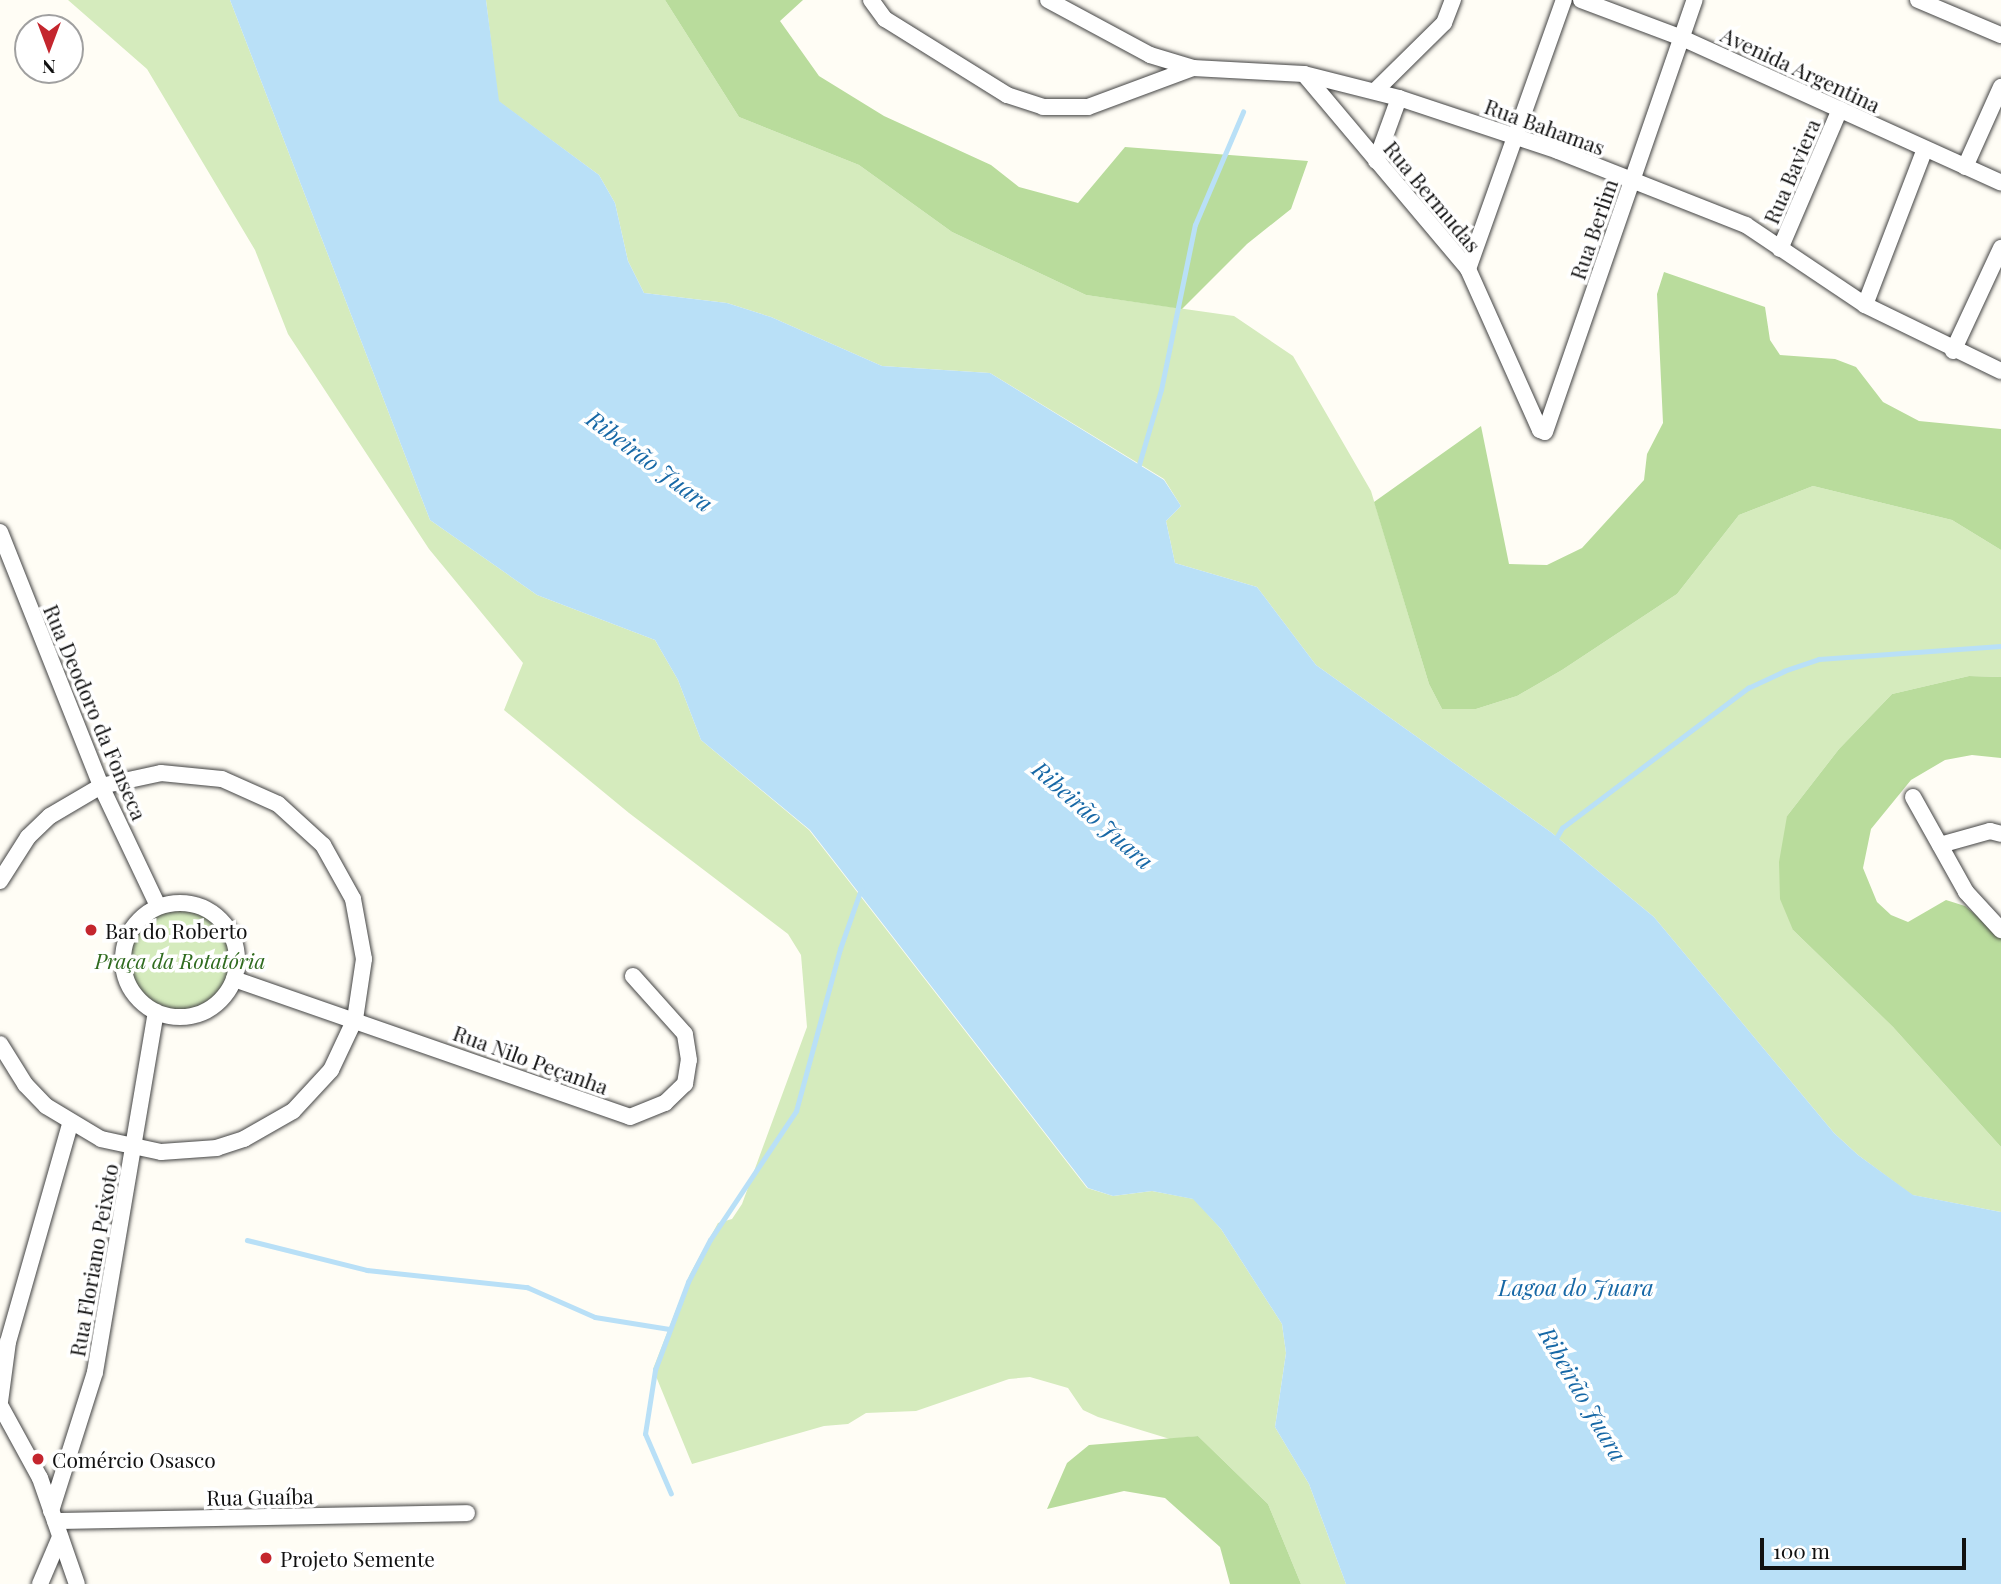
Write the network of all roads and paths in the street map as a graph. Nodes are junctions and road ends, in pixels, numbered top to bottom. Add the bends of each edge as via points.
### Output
1 (871, 0) edge
2 (1048, 0) edge
3 (1453, 0) edge
4 (1563, 0) edge
5 (1581, 0) edge
6 (1695, 0) edge
7 (1918, 0) edge
8 (2001, 35) edge
9 (1682, 37) junction
10 (1193, 68) junction
11 (1304, 74) junction
12 (2001, 87) edge
13 (1375, 91) junction
14 (1399, 97) junction
15 (1840, 110) junction
16 (1515, 137) junction
17 (1925, 149) junction
18 (1376, 161) junction
19 (1965, 167) junction
20 (1632, 181) junction
21 (2001, 183) edge
22 (1780, 248) junction
23 (2001, 248) edge
24 (1468, 269) junction
25 (1865, 305) junction
26 (1953, 351) junction
27 (2001, 371) edge
28 (1545, 432) joint
29 (0, 532) edge
30 (101, 786) junction
31 (1913, 797) dead end
32 (2001, 834) edge
33 (1940, 845) junction
34 (0, 881) edge
35 (158, 906) junction
36 (1998, 922) edge
37 (633, 976) dead end
38 (234, 979) junction
39 (156, 1012) junction
40 (355, 1019) junction
41 (0, 1044) edge
42 (71, 1124) junction
43 (133, 1149) junction
44 (0, 1404) edge
45 (467, 1513) dead end
46 (56, 1523) junction
47 (40, 1584) edge
48 (77, 1584) edge

1 - 10 street via 886,19 1007,94 1042,107 1088,107
2 - 10 street, Rua Bahamas via 1150,55
3 - 13 street via 1444,23
4 - 16 street
5 - 9 street, Avenida Argentina
6 - 9 street, Rua Berlim
7 - 8 street
9 - 15 street, Avenida Argentina
9 - 20 street, Rua Berlim
10 - 11 street, Rua Bahamas
11 - 13 street, Rua Bahamas
11 - 18 street, Rua Bermudas
12 - 19 street
13 - 14 street, Rua Bahamas
14 - 16 street, Rua Bahamas
14 - 18 street
15 - 17 street, Avenida Argentina
15 - 22 street, Rua Baviera
16 - 20 street, Rua Bahamas
16 - 24 street
17 - 19 street, Avenida Argentina
17 - 25 street
18 - 24 street, Rua Bermudas
19 - 21 street, Avenida Argentina
20 - 22 street, Rua Bahamas via 1746,225
20 - 28 street, Rua Berlim
22 - 25 street, Rua Bahamas
23 - 26 street
24 - 28 street, Rua Bermudas via 1540,430
25 - 26 street, Rua Bahamas
26 - 27 street, Rua Bahamas
29 - 30 street, Rua Deodoro da Fonseca
30 - 34 street via 50,816 28,837
30 - 35 street, Rua Deodoro da Fonseca
30 - 40 street via 161,773 212,777 251,789 302,822 340,871 356,908 364,959
31 - 33 street
32 - 33 street via 1990,831
33 - 36 street via 1966,892
35 - 38 street via 195,904 226,925 236,951
35 - 39 street via 141,916 122,949 128,986
37 - 40 street, Rua Nilo Peçanha via 685,1034 689,1060 685,1084 665,1103 630,1117
38 - 39 street via 216,1004 202,1013 179,1017
38 - 40 street, Rua Nilo Peçanha
39 - 43 street, Rua Floriano Peixoto
40 - 43 street via 325,1077 293,1111 269,1127 199,1151
41 - 42 street via 25,1084
42 - 43 street
42 - 44 street via 8,1342
43 - 46 street, Rua Floriano Peixoto via 95,1372
44 - 46 street via 29,1457
45 - 46 street, Rua Guaíba
46 - 47 street, Rua Floriano Peixoto
46 - 48 street

